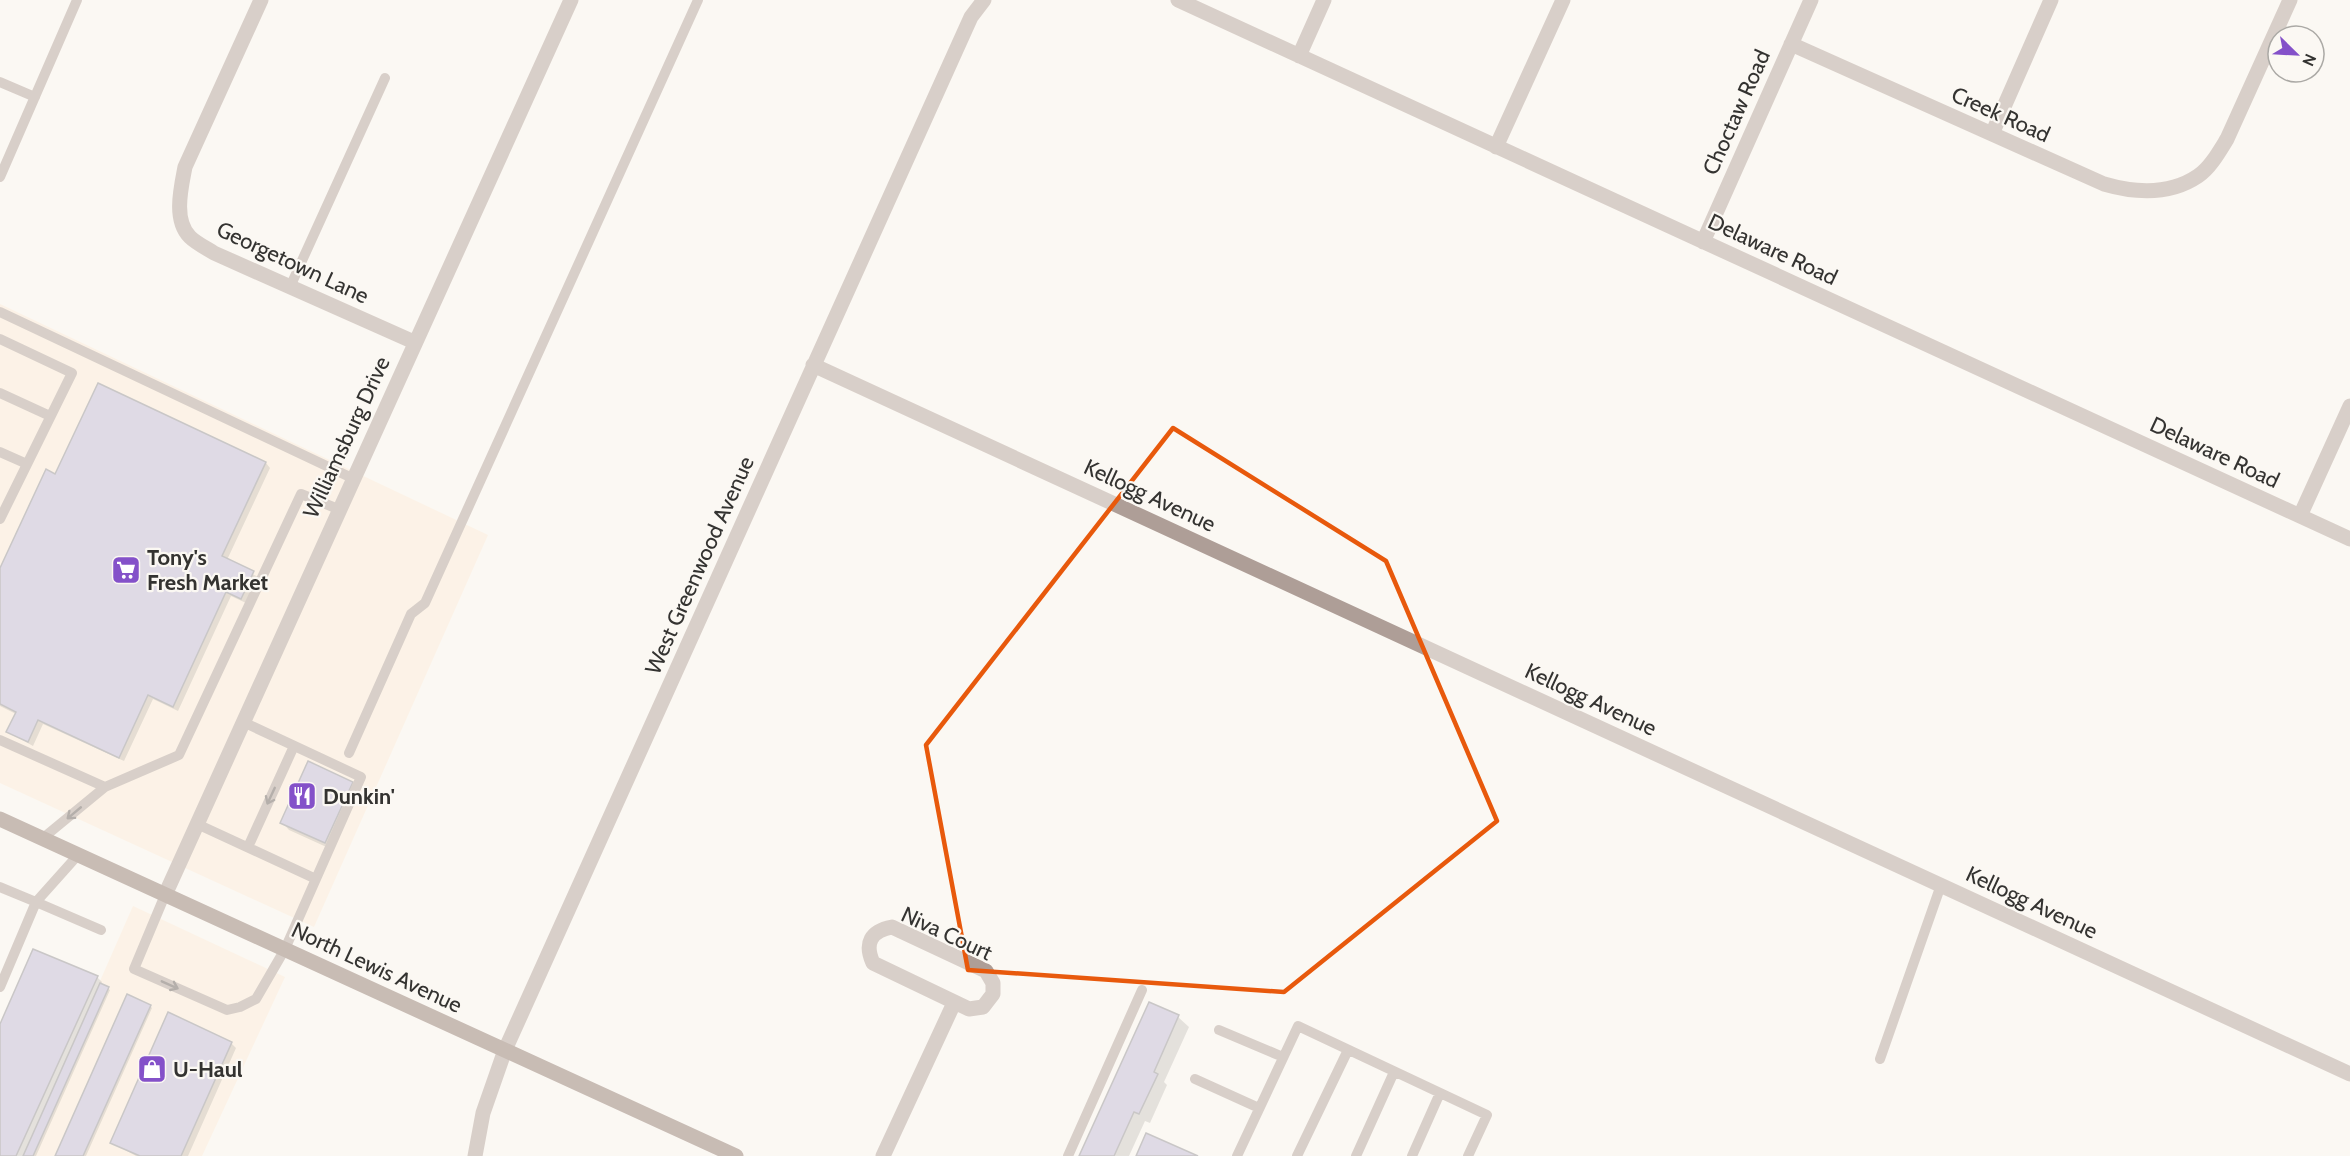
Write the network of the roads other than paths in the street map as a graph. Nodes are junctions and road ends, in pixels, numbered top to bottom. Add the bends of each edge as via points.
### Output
1 (77, 0) edge
2 (261, 0) edge
3 (571, 0) edge
4 (698, 0) edge
5 (984, 0) edge
6 (1178, 0) edge
7 (1324, 0) edge
8 (1563, 0) edge
9 (1811, 0) edge
10 (2051, 0) edge
11 (2290, 0) edge
12 (1791, 44) junction
13 (1299, 56) junction
14 (385, 78) dead end
15 (0, 82) edge
16 (35, 97) junction
17 (1992, 134) junction
18 (1496, 147) junction
19 (0, 177) edge
20 (1703, 242) junction
21 (290, 287) junction
22 (0, 312) edge
23 (0, 339) edge
24 (414, 342) junction
25 (813, 365) junction
26 (0, 393) edge
27 (2350, 406) edge
28 (51, 416) junction
29 (0, 452) edge
30 (27, 464) junction
31 (352, 478) junction
32 (3, 505) edge
33 (338, 509) junction
34 (2300, 516) junction
35 (0, 519) edge
36 (2350, 539) edge
37 (243, 722) junction
38 (0, 740) edge
39 (294, 746) junction
40 (349, 753) dead end
41 (105, 787) junction
42 (0, 819) edge
43 (197, 824) junction
44 (43, 838) junction
45 (248, 847) junction
46 (78, 855) junction
47 (316, 879) junction
48 (1941, 885) junction
49 (0, 887) edge
50 (165, 895) junction
51 (36, 902) junction
52 (101, 930) dead end
53 (285, 950) junction
54 (0, 987) edge
55 (1142, 990) dead end
56 (954, 1003) junction
57 (1220, 1030) dead end
58 (505, 1050) junction
59 (1348, 1050) junction
60 (1283, 1057) junction
61 (1880, 1059) dead end
62 (1394, 1072) junction
63 (2350, 1074) edge
64 (1195, 1079) dead end
65 (1440, 1093) junction
66 (1259, 1108) junction
67 (1239, 1155) edge
68 (475, 1156) edge
69 (736, 1156) edge
70 (883, 1156) edge
71 (1068, 1156) edge
72 (1297, 1156) edge
73 (1356, 1156) edge
74 (1412, 1156) edge
75 (1468, 1156) edge

1 - 16 lane
2 - 21 street, Georgetown Lane via 184,167 180,215 188,236 214,253
3 - 24 street, Williamsburg Drive
4 - 40 lane via 430,593 425,603 411,614
5 - 25 street, West Greenwood Avenue via 971,17
6 - 13 street, Delaware Road
7 - 13 street
8 - 18 street
9 - 12 street, Choctaw Road
10 - 17 street
11 - 17 street, Creek Road via 2227,139 2198,176 2152,192 2127,191
12 - 17 street, Creek Road
12 - 20 street, Choctaw Road
13 - 18 street, Delaware Road
14 - 21 lane
15 - 16 lane
16 - 19 lane
18 - 20 street, Delaware Road
20 - 34 street, Delaware Road
21 - 24 street, Georgetown Lane
22 - 31 lane
23 - 28 lane via 72,373
24 - 31 street, Williamsburg Drive
25 - 48 street, Kellogg Avenue
25 - 58 street, West Greenwood Avenue
26 - 28 lane
27 - 34 street
28 - 30 lane
29 - 30 lane
30 - 32 lane
31 - 33 street, Williamsburg Drive
32 - 35 lane
33 - 37 street, Williamsburg Drive
33 - 41 lane via 301,494 179,755
34 - 36 street, Delaware Road
37 - 39 lane
37 - 43 street, Williamsburg Drive
38 - 41 lane
39 -> 45 lane
39 - 47 lane via 361,777
41 -> 44 lane
42 - 44 main road, North Lewis Avenue
43 - 45 lane
43 - 50 street, Williamsburg Drive
44 - 46 main road, North Lewis Avenue
45 - 47 lane
46 - 50 main road, North Lewis Avenue
46 - 51 lane
47 - 53 lane
48 - 61 lane
48 - 63 street, Kellogg Avenue
49 - 51 lane
50 - 53 main road, North Lewis Avenue
50 -> 53 lane via 134,969 227,1010 256,999
51 - 52 lane
51 - 54 lane
53 - 58 main road, North Lewis Avenue
55 - 71 lane
56 - 56 street, Niva Court via 873,963 868,951 870,939 879,929 892,927 986,971 993,983 993,994 983,1007 969,1009
56 - 70 street
57 - 60 lane
58 - 68 street, West Greenwood Avenue via 483,1113
58 - 69 main road, North Lewis Avenue
59 - 60 lane via 1298,1026
59 - 62 lane
59 - 72 lane
60 - 66 lane
62 - 65 lane
62 - 73 lane
64 - 66 lane
65 - 74 lane
65 - 75 lane via 1486,1115
66 - 67 lane

